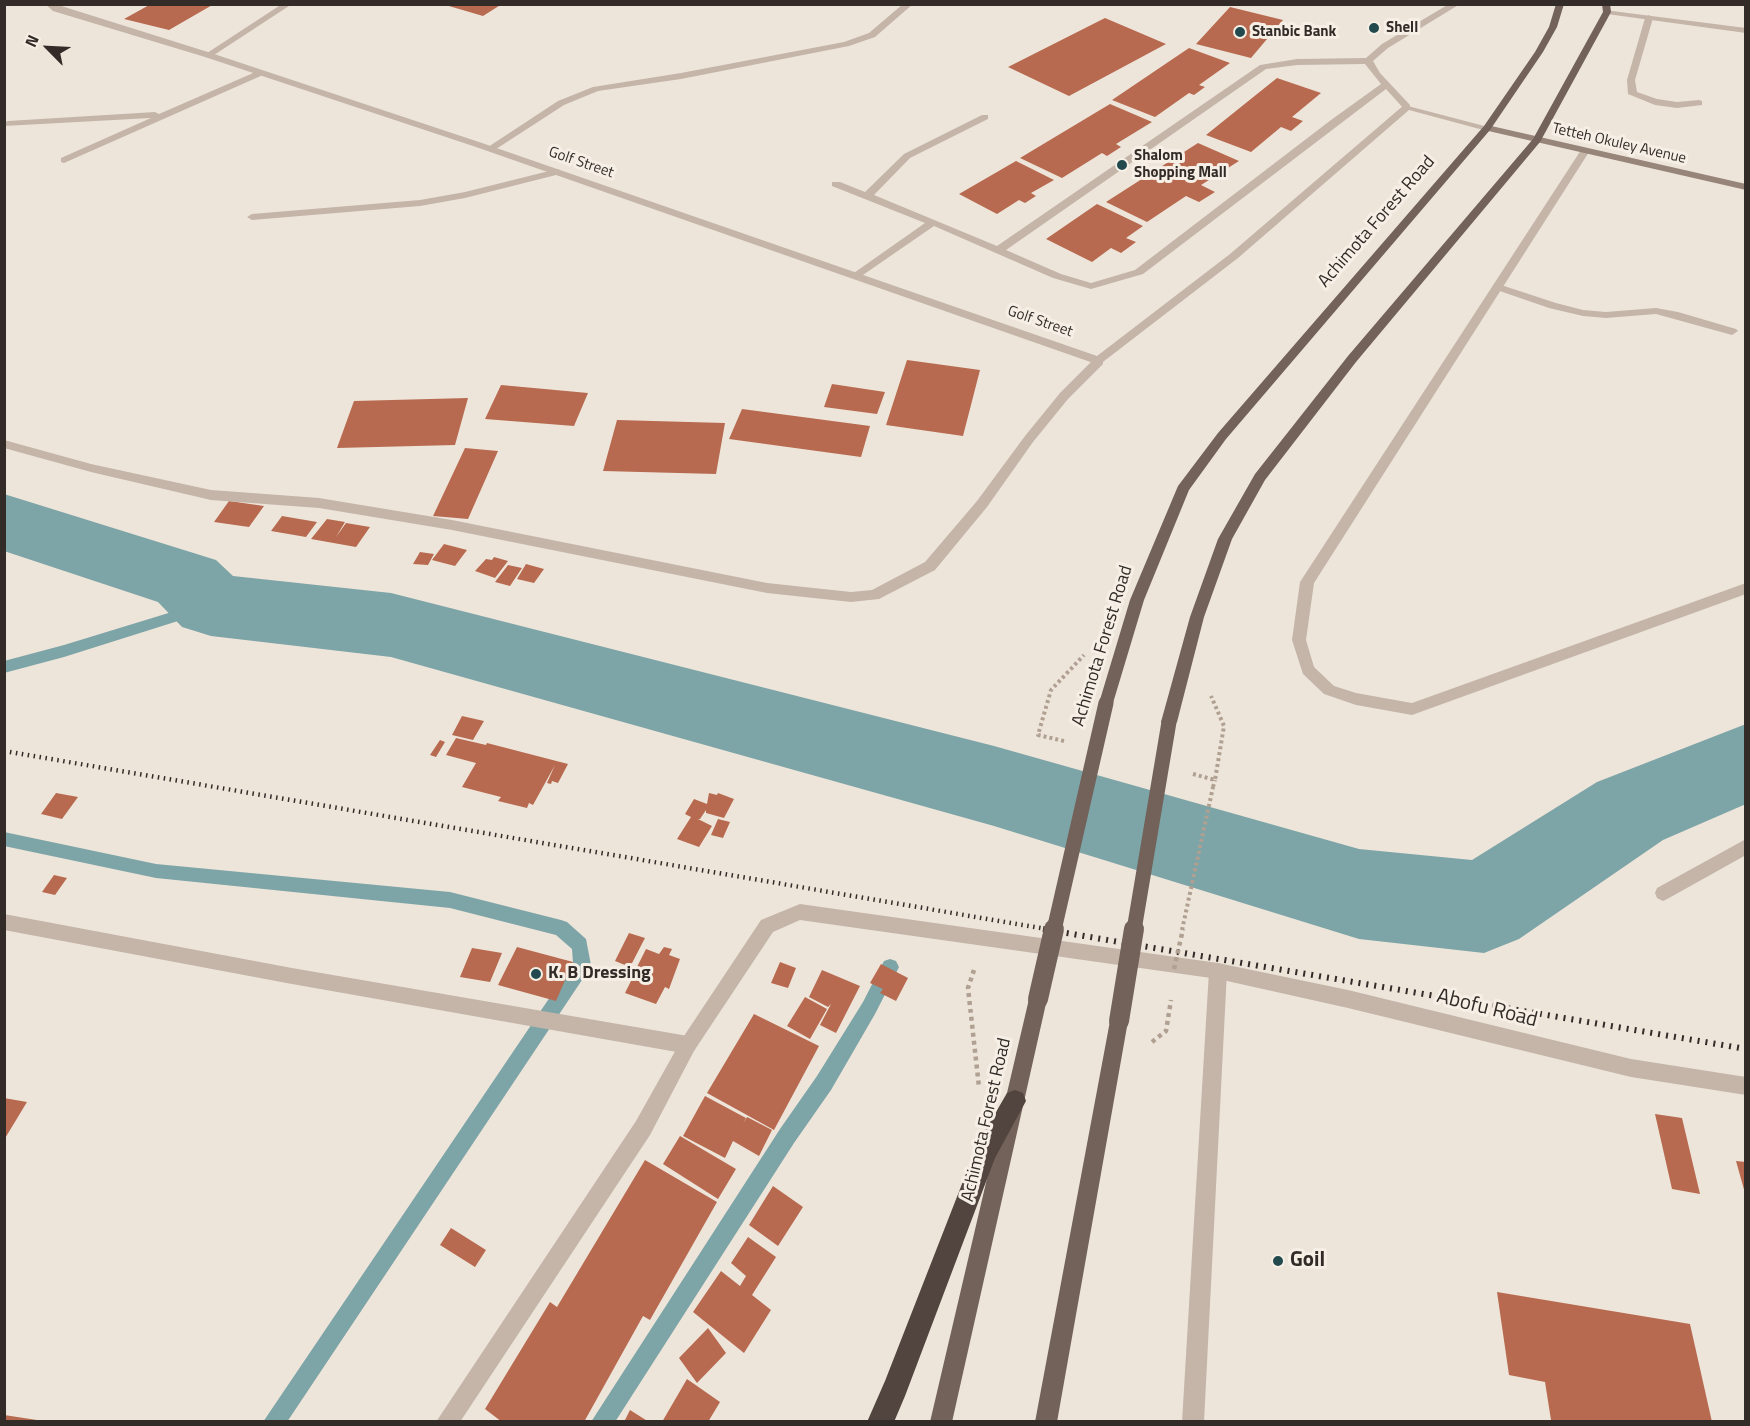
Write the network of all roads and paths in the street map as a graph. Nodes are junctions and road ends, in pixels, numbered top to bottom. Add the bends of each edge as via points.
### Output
1 (49, 4) edge
2 (288, 4) edge
3 (909, 4) edge
4 (1456, 4) edge
5 (1560, 4) edge
6 (1606, 8) edge
7 (1649, 18) junction
8 (1746, 31) edge
9 (208, 55) junction
10 (1368, 61) junction
11 (260, 73) junction
12 (1386, 85) junction
13 (1699, 103) dead end
14 (1407, 107) junction
15 (165, 115) junction
16 (985, 117) dead end
17 (8, 124) dead end
18 (1487, 128) junction
19 (1536, 140) junction
20 (490, 149) junction
21 (1584, 152) junction
22 (64, 160) dead end
23 (557, 172) junction
24 (836, 184) dead end
25 (1746, 187) edge
26 (868, 195) junction
27 (252, 217) dead end
28 (933, 222) junction
29 (997, 250) junction
30 (856, 275) junction
31 (1498, 288) junction
32 (1732, 331) dead end
33 (1100, 361) junction
34 (4, 444) edge
35 (1746, 588) edge
36 (1215, 780) dead end
37 (1746, 846) edge
38 (1663, 893) dead end
39 (4, 922) edge
40 (1174, 969) dead end
41 (1218, 971) junction
42 (968, 988) dead end
43 (688, 1045) junction
44 (1746, 1086) edge
45 (1015, 1101) junction
46 (986, 1151) junction
47 (447, 1422) edge
48 (880, 1422) edge
49 (941, 1422) edge
50 (1046, 1422) edge
51 (1192, 1422) edge

1 - 9 street, Golf Street
2 - 9 street
3 - 20 street via 872,35 846,44 596,89 561,103
4 - 10 street via 1385,46
5 - 18 main road, Achimota Forest Road via 1539,52
6 - 7 street
6 - 19 main road
7 - 8 street
7 - 13 street via 1631,80 1633,94 1655,102
9 - 11 street, Golf Street
10 - 12 street
10 - 29 street via 1297,62 1263,67
11 - 15 street
11 - 20 street, Golf Street
12 - 14 street
12 - 29 street via 1139,272 1091,286
14 - 18 street
14 - 33 street via 1234,256
15 - 17 street
15 - 22 street
16 - 26 street via 906,156
18 - 19 street, Tetteh Okuley Avenue
18 - 45 main road, Achimota Forest Road, bridge via 1222,436 1183,489 1137,600 1106,704
19 - 21 street, Tetteh Okuley Avenue
19 - 50 main road, bridge via 1352,359 1260,477 1225,539 1197,616 1168,722 1119,1021
20 - 23 street, Golf Street
21 - 25 street, Tetteh Okuley Avenue
21 - 31 street
23 - 27 street via 420,203
23 - 30 street, Golf Street
24 - 26 street
26 - 28 street
28 - 29 street
28 - 30 street
30 - 33 street, Golf Street
31 - 32 street via 1583,313 1656,311
31 - 35 street via 1307,582 1299,640 1308,670 1329,690 1412,709
33 - 34 street via 1064,396 930,566 874,595 851,597 767,588 452,525 319,503 211,495
36 - 40 path, bridge
37 - 38 street
39 - 43 street
41 - 43 street, Abofu Road via 800,912 767,926
41 - 44 street, Abofu Road via 1631,1068
41 - 51 street
42 - 46 path
43 - 47 street, Abofu Road via 643,1128
45 - 46 highway
45 - 49 main road, Achimota Forest Road
46 - 48 highway

